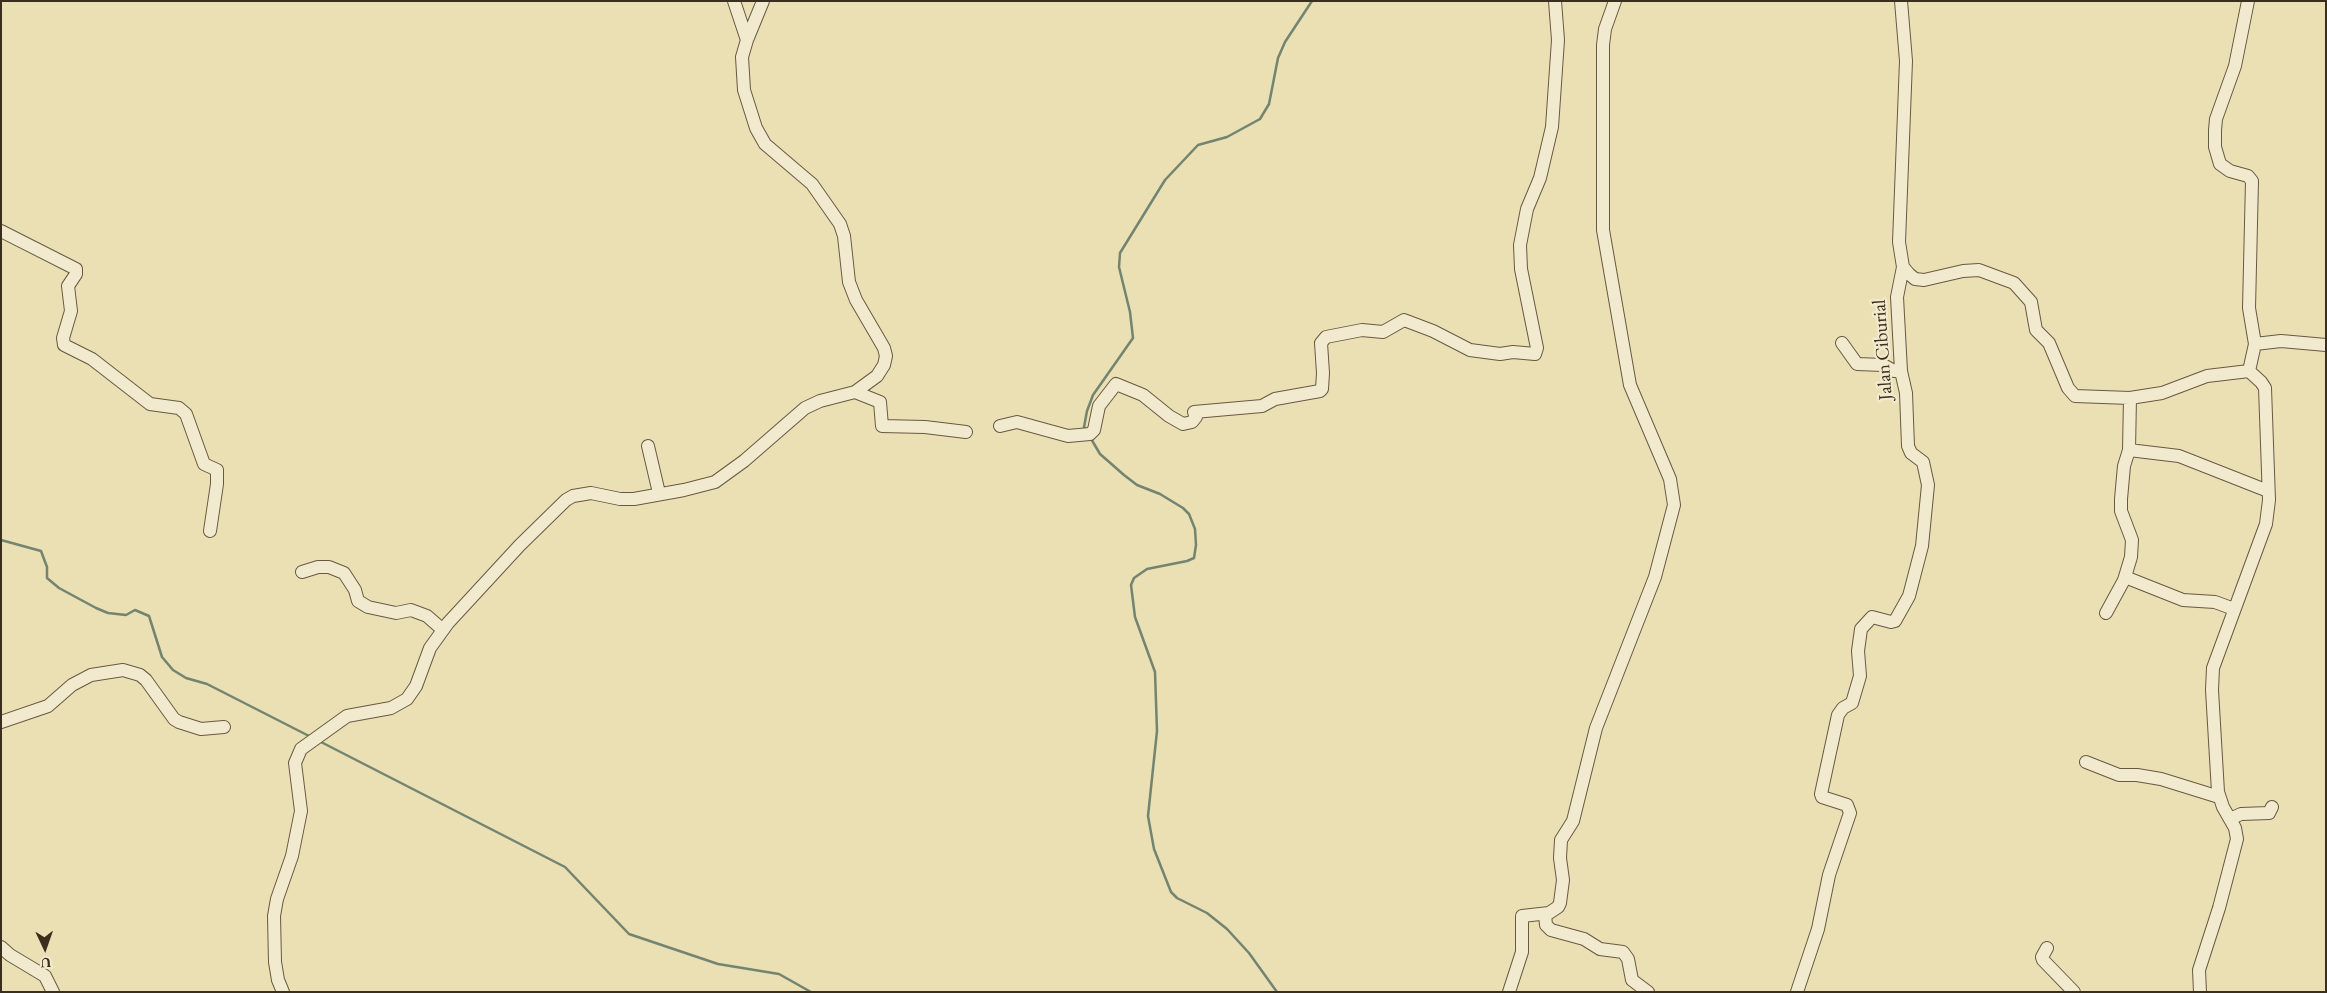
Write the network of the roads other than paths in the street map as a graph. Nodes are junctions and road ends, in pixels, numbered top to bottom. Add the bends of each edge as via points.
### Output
1 (734, 1) edge
2 (764, 1) edge
3 (1554, 1) edge
4 (1616, 1) edge
5 (1901, 1) edge
6 (2248, 1) edge
7 (747, 40) junction
8 (1, 231) edge
9 (1903, 267) junction
10 (1842, 343) dead end
11 (2255, 344) junction
12 (2326, 345) edge
13 (1901, 371) junction
14 (2249, 371) junction
15 (855, 392) junction
16 (2130, 398) junction
17 (1000, 426) dead end
18 (966, 432) dead end
19 (648, 446) dead end
20 (2129, 450) junction
21 (2268, 491) junction
22 (659, 493) junction
23 (210, 531) dead end
24 (302, 572) dead end
25 (2125, 577) junction
26 (2234, 609) junction
27 (2106, 613) dead end
28 (443, 630) junction
29 (1, 722) edge
30 (224, 727) dead end
31 (2086, 762) dead end
32 (2219, 797) junction
33 (2272, 807) dead end
34 (2230, 819) junction
35 (1545, 914) junction
36 (1, 947) edge
37 (2047, 948) dead end
38 (53, 992) edge
39 (283, 992) edge
40 (1509, 992) edge
41 (1648, 992) edge
42 (1797, 992) edge
43 (2074, 992) edge
44 (2200, 992) edge

1 - 7 street
2 - 7 street
3 - 17 street via 1558,40 1552,127 1540,178 1527,209 1520,245 1521,269 1537,348 1535,354 1470,350 1404,320 1382,332 1362,330 1326,338 1322,343 1320,391 1275,399 1262,406 1194,412 1196,417 1192,422 1183,424 1143,394 1117,384 1098,406 1094,430 1090,434 1068,436 1017,422
4 - 35 street via 1605,29 1603,45 1603,230 1630,385 1670,479 1674,505 1655,577 1596,728 1573,821 1561,840 1563,880 1560,903
5 - 9 street via 1906,61 1899,242
6 - 11 street via 2235,66 2216,119 2215,147 2220,164 2248,176 2252,181 2249,308
7 - 15 street via 742,57 743,84 759,137 812,184 836,217 843,232 847,272 853,292 884,348 886,361 880,373
8 - 23 street via 76,269 68,286 71,311 64,345 92,358 150,404 179,408 186,414 204,464 217,470
9 - 13 street, Jalan Ciburial via 1897,297
9 - 16 street via 1920,280 1971,270 2014,283 2034,308 2036,330 2048,343 2068,388 2075,396
10 - 13 street via 1857,364
11 - 12 street via 2281,341
11 - 14 street
13 - 42 street, Jalan Ciburial via 1906,393 1909,449 1923,462 1928,485 1919,558 1907,603 1895,621 1871,618 1861,629 1858,651 1860,676 1852,703 1838,715 1821,794 1847,805 1850,813 1829,875 1818,929
14 - 16 street via 2207,376 2162,393
14 - 21 street via 2266,392
15 - 18 street via 880,402 882,426
15 - 22 street via 805,408 715,482
16 - 20 street
19 - 22 street
20 - 21 street via 2179,456
20 - 25 street via 2121,498 2121,511 2132,540
21 - 26 street via 2264,532
22 - 28 street via 624,499 591,493 566,500
24 - 28 street via 329,567 344,574 355,590 356,600 363,604 396,613 411,610 427,616
25 - 26 street via 2183,600 2215,602
25 - 27 street
26 - 32 street via 2213,668
28 - 39 street via 430,648 416,686 406,700 390,708 347,716 301,749 296,760 301,811 274,916 278,980
29 - 30 street via 53,704 72,685 91,674 123,670 146,680 179,722 201,729
31 - 32 street via 2119,775 2145,775
32 - 34 street
33 - 34 street via 2269,813 2241,814
34 - 44 street via 2237,833 2237,843 2199,970
35 - 40 street via 1522,917 1522,952
35 - 41 street via 1546,925 1551,930 1584,939 1600,948 1623,952 1628,959 1631,978
36 - 38 street via 45,976
37 - 43 street via 2043,960

